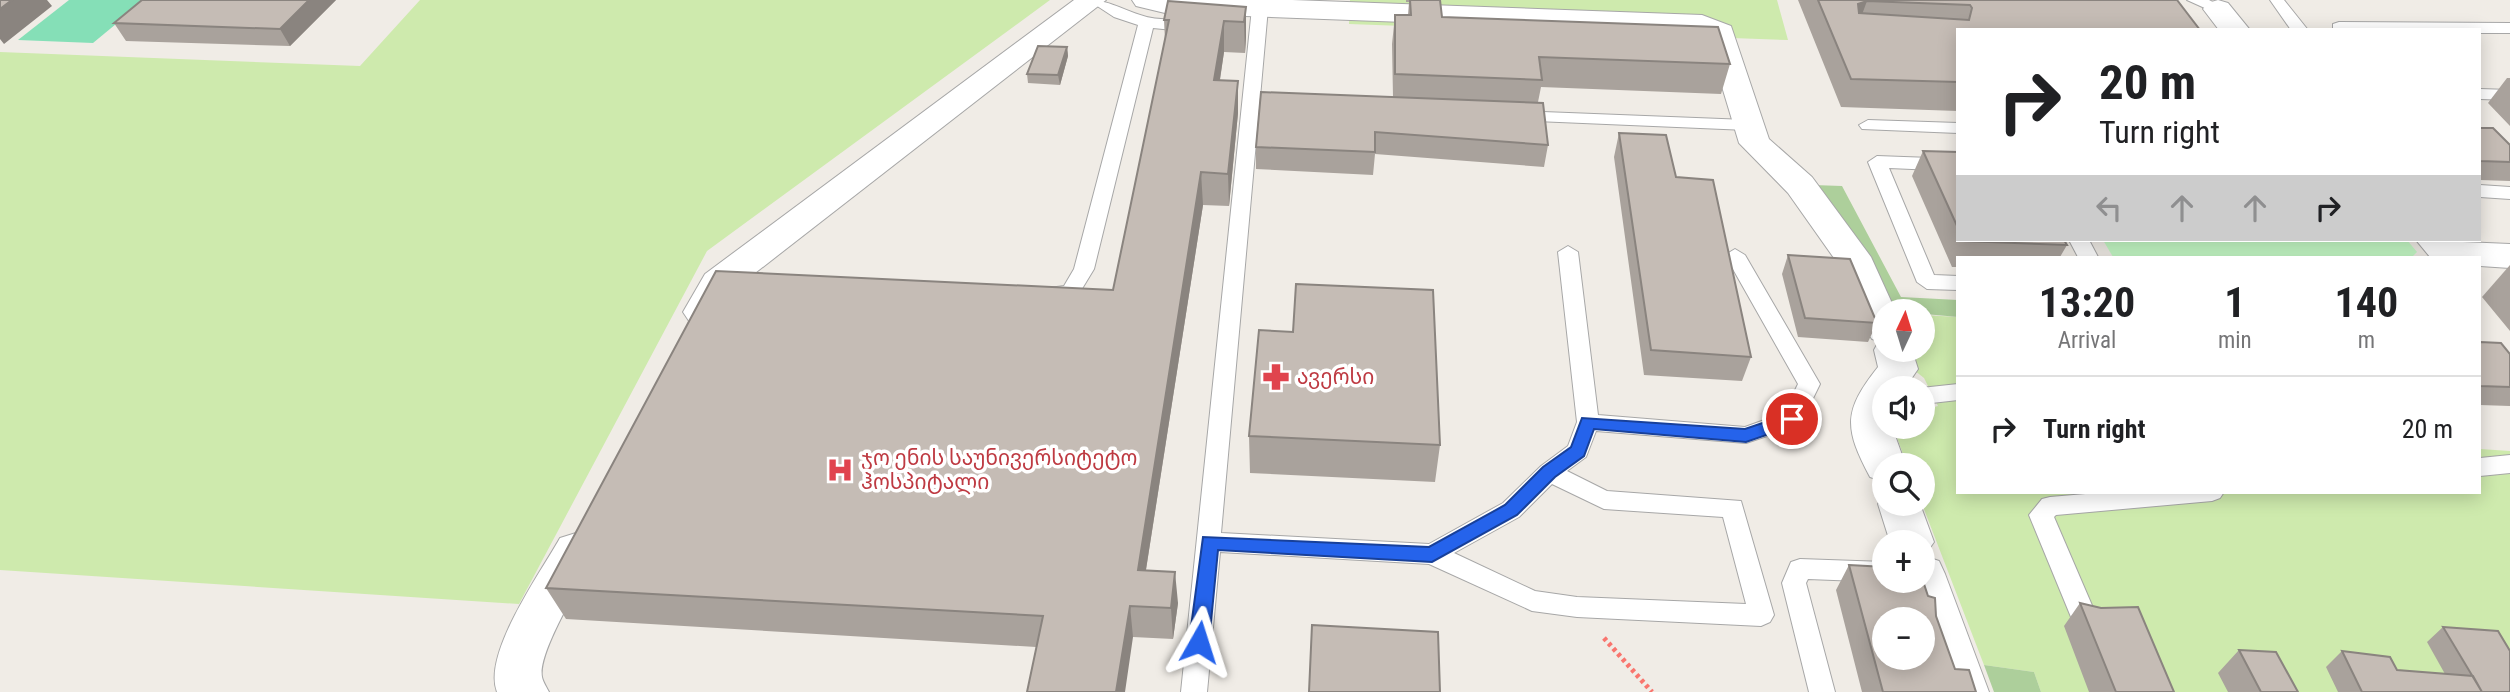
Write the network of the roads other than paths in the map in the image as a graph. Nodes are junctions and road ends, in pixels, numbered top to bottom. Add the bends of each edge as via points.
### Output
1 (1094, 0) edge
2 (2277, 1) edge
3 (1146, 12) edge
4 (1254, 22) junction
5 (1208, 27) edge
6 (2339, 27) dead end
7 (2298, 28) edge
8 (2510, 28) edge
9 (2481, 94) edge
10 (2510, 95) edge
11 (1496, 116) edge
12 (1747, 125) junction
13 (1868, 125) dead end
14 (1956, 128) edge
15 (1956, 165) edge
16 (2481, 191) edge
17 (2510, 193) edge
18 (2442, 250) edge
19 (1568, 252) dead end
20 (1735, 254) dead end
21 (2510, 256) edge
22 (1956, 283) edge
23 (1035, 294) edge
24 (1872, 299) edge
25 (686, 343) edge
26 (1956, 392) edge
27 (1935, 395) edge
28 (1872, 409) edge
29 (1588, 422) junction
30 (1872, 430) edge
31 (2510, 464) edge
32 (2481, 467) edge
33 (1549, 472) junction
34 (2166, 494) edge
35 (590, 526) edge
36 (1210, 542) junction
37 (1432, 554) junction
38 (1872, 572) edge
39 (1930, 593) edge
40 (2084, 617) edge
41 (525, 692) edge
42 (1194, 692) edge
43 (1822, 692) edge
44 (1965, 692) edge

1 - 3 lane via 1119,15
1 - 25 street via 732,283
2 - 7 lane
3 - 4 street
3 - 5 lane
3 - 23 lane via 1082,276 1070,292
4 - 12 street via 1702,24 1720,32
4 - 36 lane
6 - 8 lane
9 - 10 lane
11 - 12 lane
12 - 24 street via 1755,144 1800,185 1858,266
13 - 14 lane
15 - 22 lane via 1877,162 1927,282
16 - 17 lane
18 - 21 street
19 - 29 lane
20 - 29 lane via 1809,384 1792,419 1746,435
26 - 27 lane
28 - 30 street
29 - 33 lane via 1578,451
31 - 32 lane
33 - 37 lane via 1511,510
33 - 37 lane via 1604,500 1733,509 1761,615 1532,601
34 - 40 lane via 2050,506 2041,515
35 - 41 street via 519,659 516,681
36 - 37 lane
36 - 42 lane
38 - 43 lane via 1800,569 1794,583
39 - 44 street

